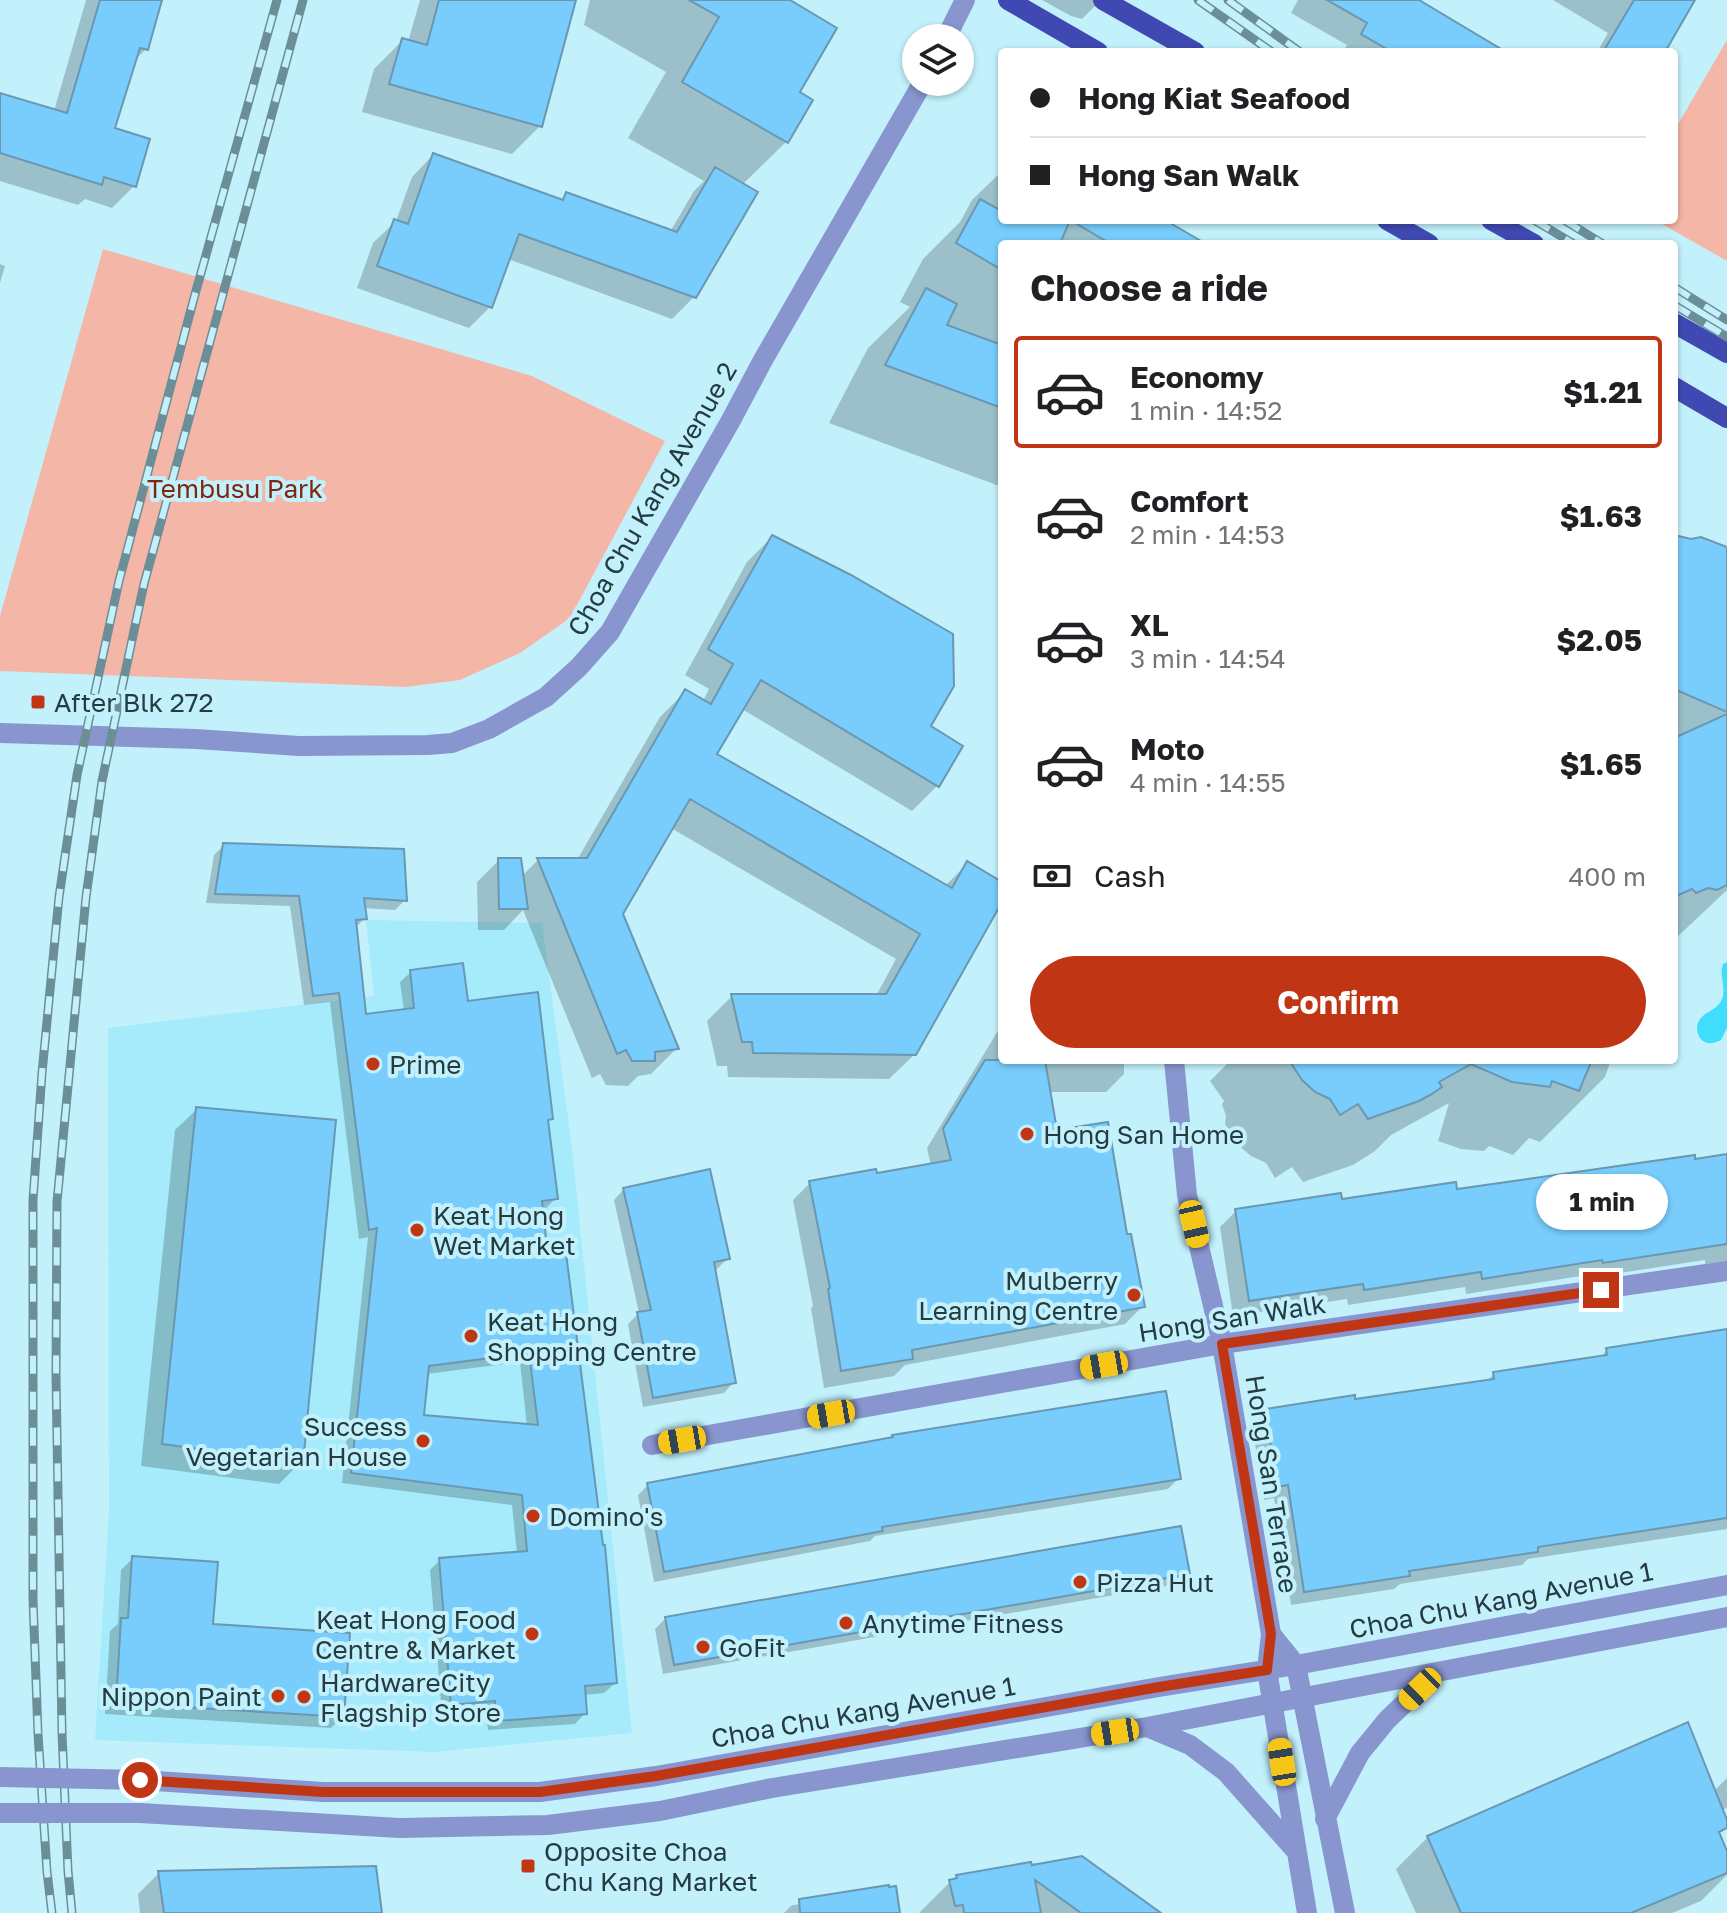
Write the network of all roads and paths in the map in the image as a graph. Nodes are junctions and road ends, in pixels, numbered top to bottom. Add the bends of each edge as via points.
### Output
1 (965, 0) edge
2 (1008, 0) edge
3 (1103, 0) edge
4 (953, 24) edge
5 (1091, 48) edge
6 (1188, 48) edge
7 (915, 96) edge
8 (1394, 224) edge
9 (1498, 224) edge
10 (1422, 240) edge
11 (1527, 240) edge
12 (1678, 325) edge
13 (1727, 353) edge
14 (1678, 389) edge
15 (1727, 418) edge
16 (0, 733) edge
17 (1174, 1064) edge
18 (1727, 1271) edge
19 (1222, 1344) junction
20 (652, 1445) dead end
21 (1727, 1585) edge
22 (1727, 1617) edge
23 (1271, 1634) junction
24 (1296, 1665) junction
25 (1267, 1670) junction
26 (1436, 1673) junction
27 (1302, 1697) junction
28 (1274, 1703) junction
29 (1147, 1727) junction
30 (0, 1777) edge
31 (0, 1813) edge
32 (1325, 1819) junction
33 (1297, 1852) junction
34 (1307, 1913) edge
35 (1345, 1913) edge

1 - 4 street
2 - 5 main road
3 - 6 main road
7 - 16 street, Choa Chu Kang Avenue 2 via 610,632 546,697 489,729 452,743 428,745 299,746
8 - 10 main road
9 - 11 main road
12 - 13 main road
14 - 15 main road
17 - 19 street, Hong San Terrace via 1187,1195
18 - 19 street, Hong San Walk
19 - 20 street, Hong San Walk
19 - 23 street, Hong San Terrace
21 - 24 street, Choa Chu Kang Avenue 1
22 - 26 street
23 - 24 street, Hong San Terrace
23 - 25 street, Hong San Terrace
24 - 25 street, Choa Chu Kang Avenue 1
24 - 27 street, Hong San Terrace
25 - 28 street, Hong San Terrace
25 - 30 street, Choa Chu Kang Avenue 1, bridge via 540,1792 323,1792
26 - 27 street
26 - 32 street via 1360,1753
27 - 28 street
27 - 32 street, Hong San Terrace
28 - 29 street
28 - 33 street, Hong San Terrace
29 - 31 street, bridge via 660,1811 548,1825 400,1828 140,1813
29 - 33 street via 1190,1745 1226,1772
32 - 35 street, Hong San Terrace
33 - 34 street, Hong San Terrace

